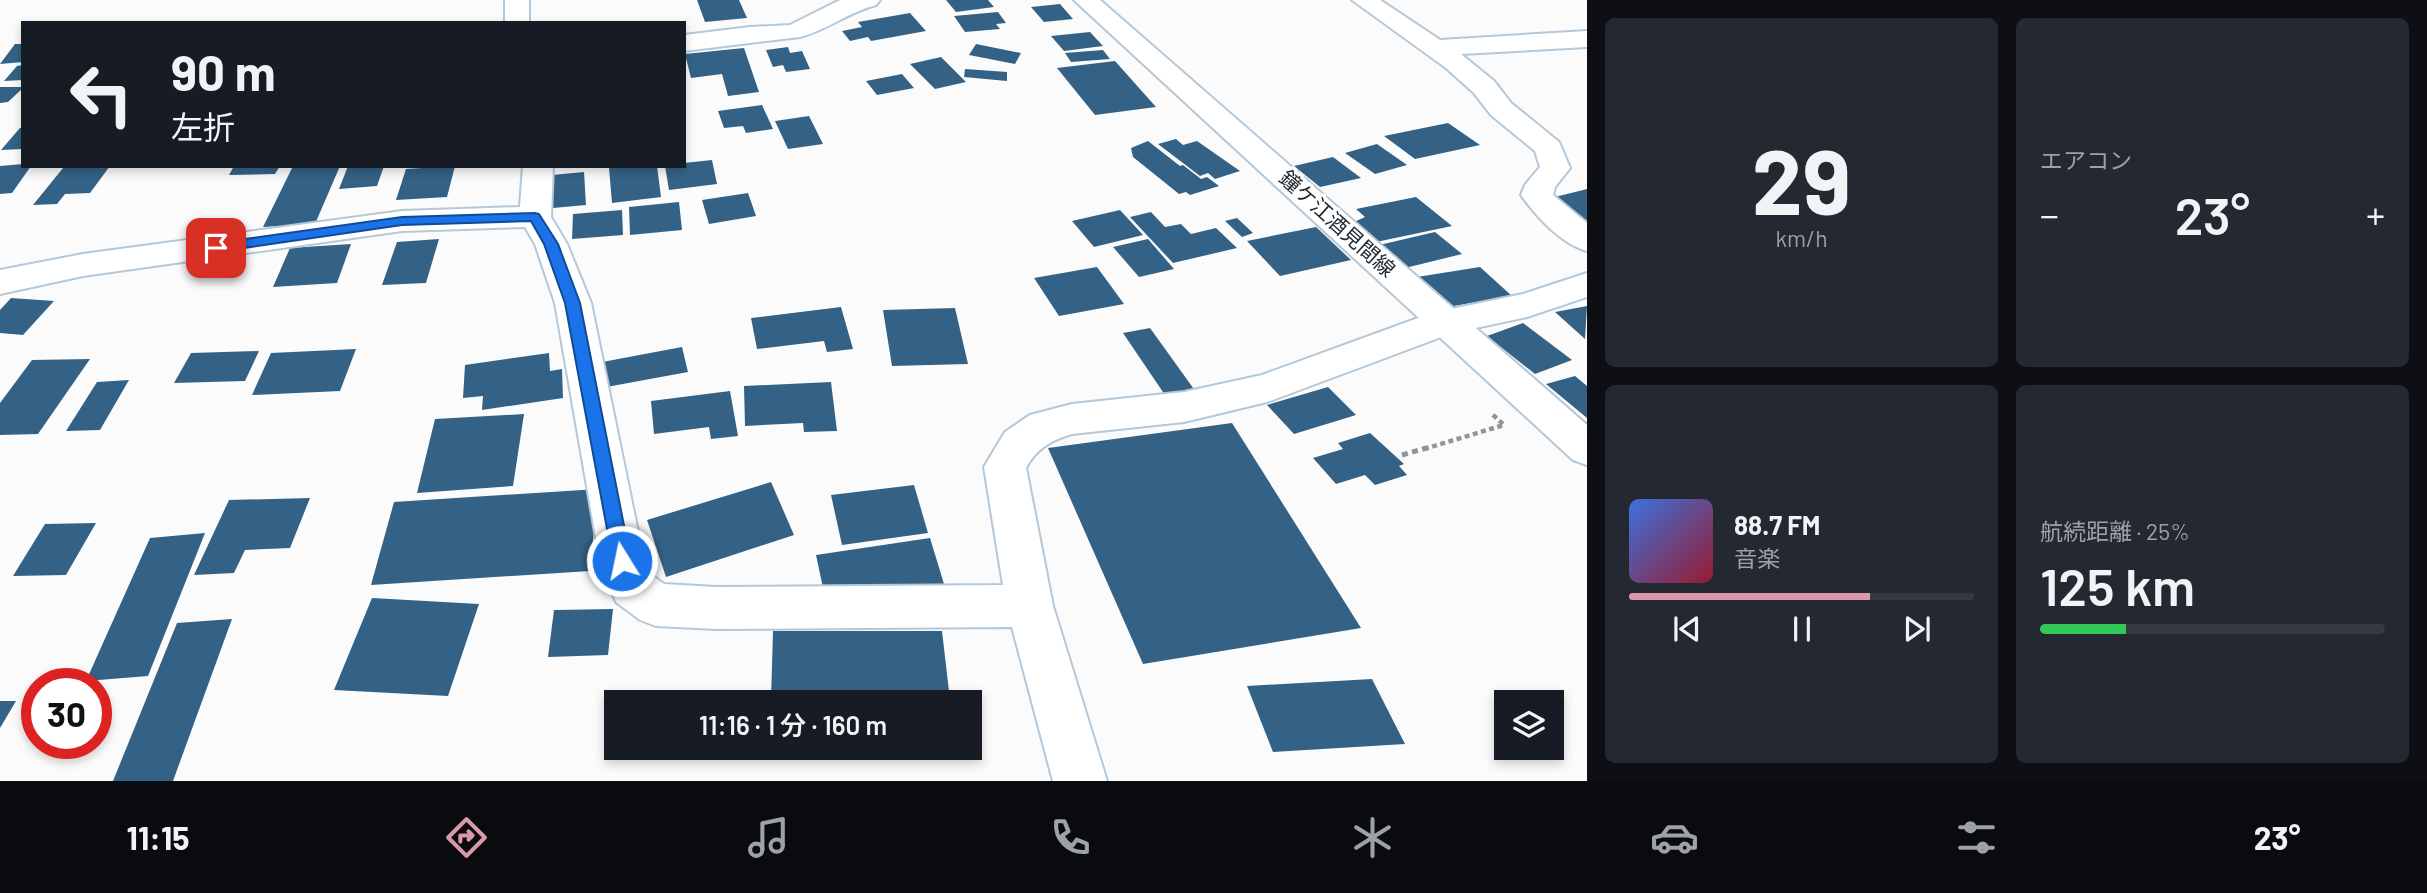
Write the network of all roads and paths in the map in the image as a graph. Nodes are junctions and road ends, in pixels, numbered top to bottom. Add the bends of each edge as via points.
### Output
1 (517, 0) edge
2 (868, 0) edge
3 (1086, 0) edge
4 (1364, 0) edge
5 (517, 21) edge
6 (1587, 39) edge
7 (686, 43) edge
8 (1438, 48) junction
9 (538, 168) edge
10 (535, 217) junction
11 (1587, 240) edge
12 (0, 282) edge
13 (1587, 285) edge
14 (1445, 322) junction
15 (1485, 407) dead end
16 (1587, 449) edge
17 (1402, 455) dead end
18 (1030, 606) junction
19 (1080, 781) edge

1 - 5 street
2 - 7 street via 791,32
3 - 14 street, 鐘ケ江酒見間線
4 - 8 street
6 - 8 street
8 - 11 street via 1549,148 1555,168 1537,195
9 - 10 street
10 - 12 street via 402,221 83,265
10 - 18 street via 551,244 573,303 622,561 632,587 656,605 692,607
13 - 14 street via 1527,305
14 - 16 street, 鐘ケ江酒見間線
14 - 18 street via 1268,388 1184,407 1072,419 1044,426 1019,443 1005,467
15 - 17 path via 1504,425
18 - 19 street

